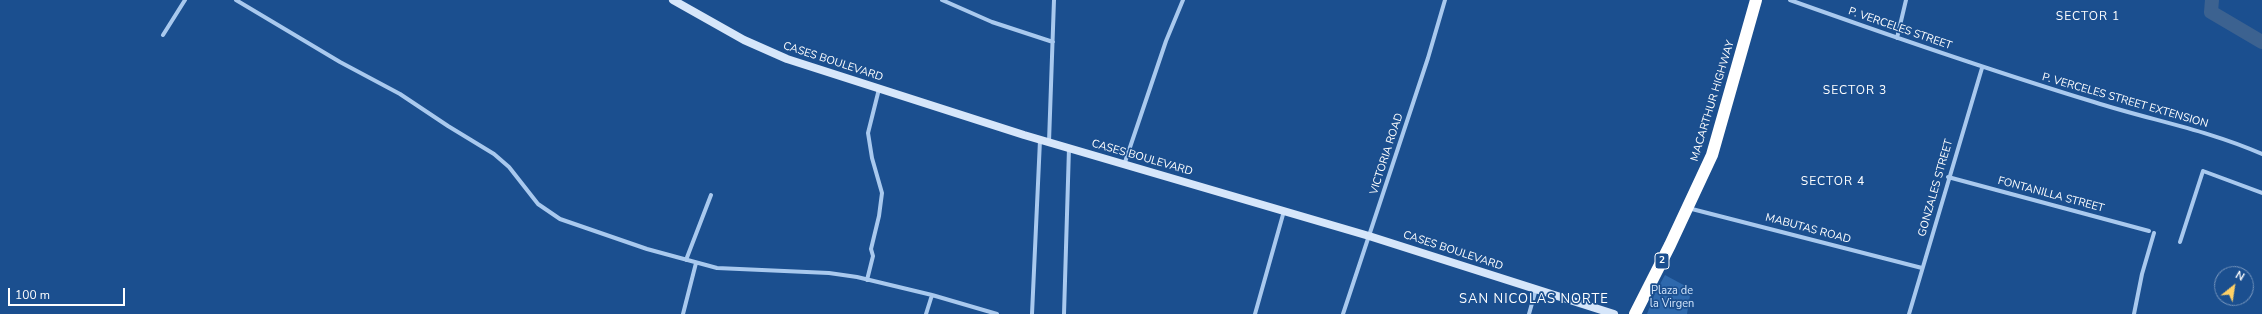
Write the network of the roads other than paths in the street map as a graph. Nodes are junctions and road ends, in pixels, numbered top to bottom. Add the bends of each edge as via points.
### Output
1 (185, 0) edge
2 (236, 0) edge
3 (673, 0) edge
4 (942, 0) edge
5 (1054, 0) edge
6 (1182, 0) edge
7 (1445, 0) edge
8 (1756, 0) edge
9 (1790, 0) edge
10 (1906, 0) edge
11 (163, 35) dead end
12 (1897, 38) junction
13 (1053, 42) junction
14 (1982, 68) junction
15 (879, 88) junction
16 (1040, 140) junction
17 (1049, 142) junction
18 (1069, 148) junction
19 (2262, 154) edge
20 (1124, 165) junction
21 (1948, 177) junction
22 (2262, 192) edge
23 (711, 195) dead end
24 (1688, 208) junction
25 (1284, 211) junction
26 (2149, 231) dead end
27 (2154, 233) dead end
28 (1369, 236) junction
29 (2180, 242) dead end
30 (686, 260) junction
31 (696, 263) junction
32 (1922, 268) junction
33 (867, 280) junction
34 (1536, 289) junction
35 (932, 295) junction
36 (683, 314) edge
37 (926, 314) edge
38 (997, 314) edge
39 (1032, 314) edge
40 (1064, 314) edge
41 (1255, 314) edge
42 (1344, 314) edge
43 (1529, 314) edge
44 (1614, 314) edge
45 (1635, 314) edge
46 (1909, 314) edge
47 (2134, 314) edge

1 - 11 street
2 - 30 street via 340,62 400,94 494,154 509,168 538,204 553,215 647,249
3 - 15 street, CASES BOULEVARD via 774,54
4 - 13 street via 992,22
5 - 13 street
6 - 20 street
7 - 28 street, VICTORIA ROAD
8 - 24 highway, MACARTHUR HIGHWAY / 2 via 1712,155
9 - 12 street, P. VERCELES STREET
10 - 12 street
12 - 14 street, P. VERCELES STREET
13 - 17 street
14 - 19 street, P. VERCELES STREET EXTENSION via 2111,108 2201,132
14 - 21 street, GONZALES STREET
15 - 16 street, CASES BOULEVARD
15 - 33 street via 868,133 882,193
16 - 17 street, CASES BOULEVARD
16 - 39 street
17 - 18 street, CASES BOULEVARD
18 - 20 street, CASES BOULEVARD
18 - 40 street
20 - 25 street, CASES BOULEVARD
21 - 26 street, FONTANILLA STREET
21 - 32 street, GONZALES STREET
22 - 29 street via 2203,171
23 - 30 street
24 - 32 street, MABUTAS ROAD
24 - 45 highway, MACARTHUR HIGHWAY / 2
25 - 28 street, CASES BOULEVARD
25 - 41 street
27 - 47 street
28 - 34 street, CASES BOULEVARD
28 - 42 street, VICTORIA ROAD
30 - 31 street
31 - 33 street via 717,268 828,273
31 - 36 street
32 - 46 street, GONZALES STREET
33 - 35 street
34 - 43 street
34 - 44 street, CASES BOULEVARD
35 - 37 street
35 - 38 street

